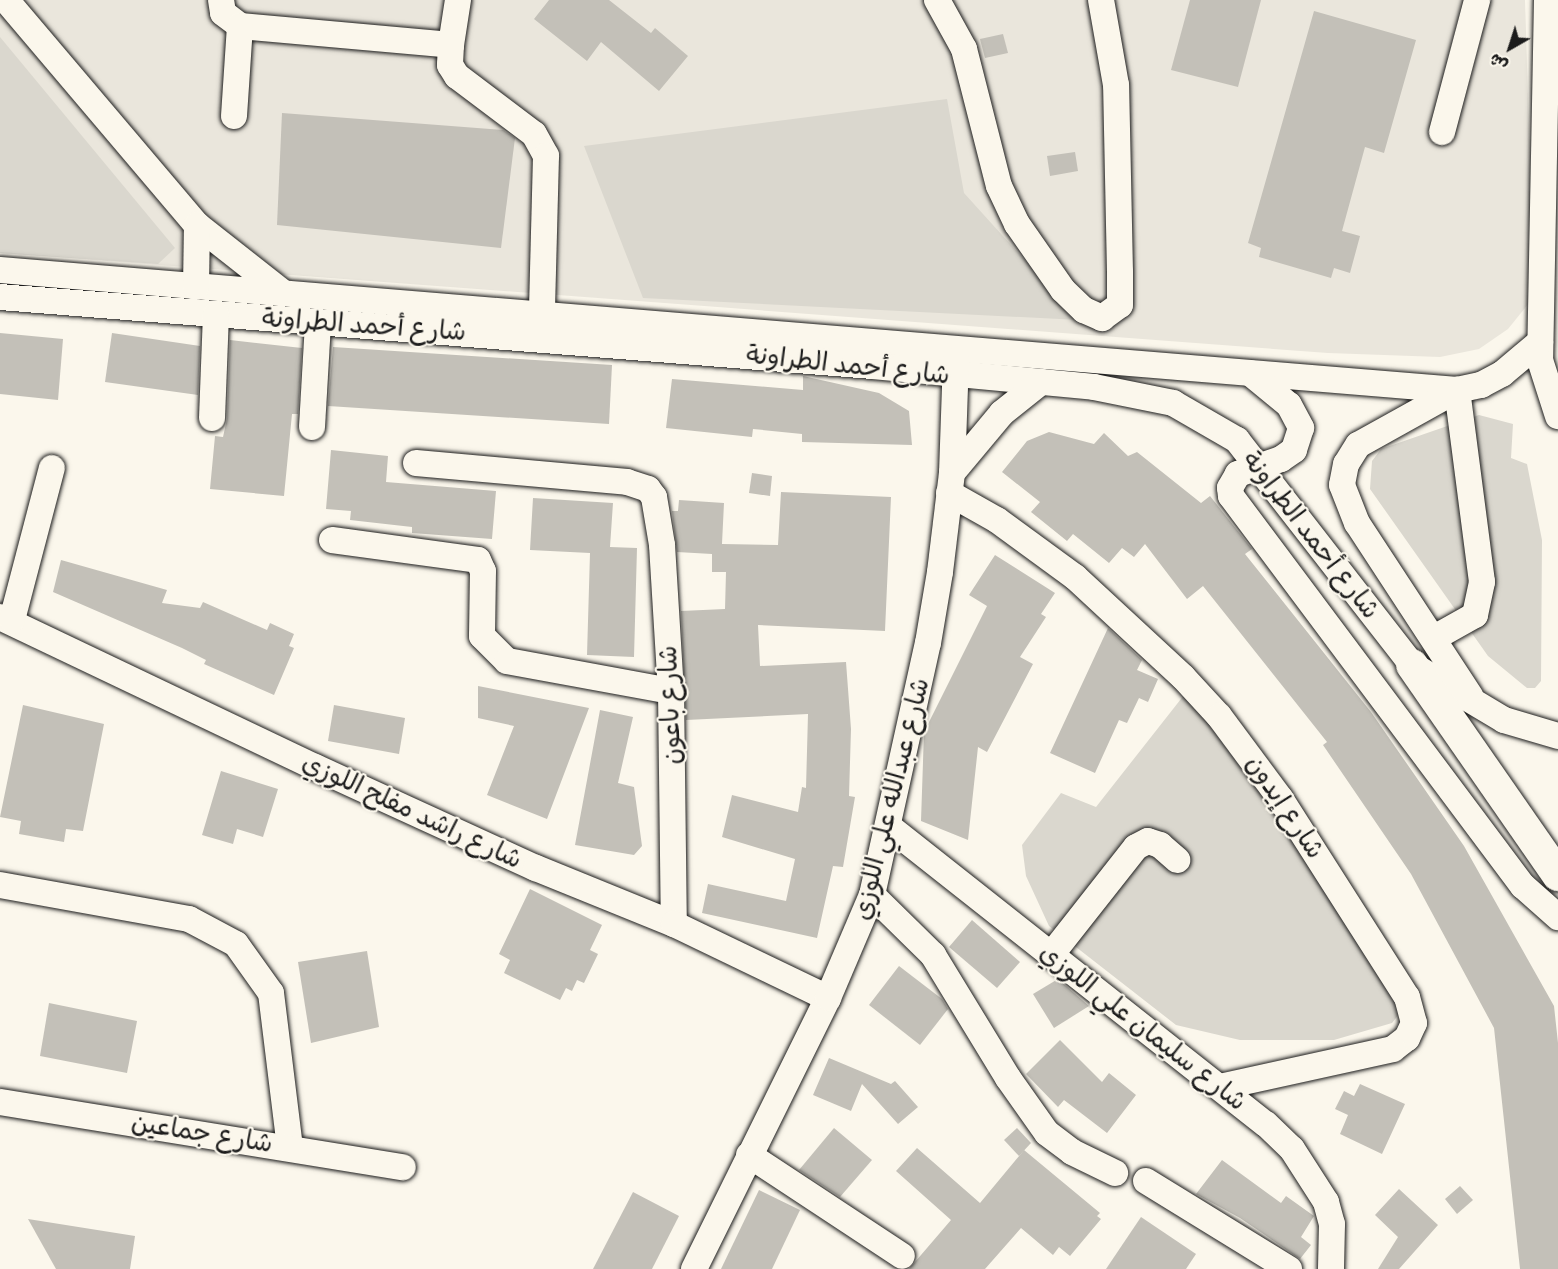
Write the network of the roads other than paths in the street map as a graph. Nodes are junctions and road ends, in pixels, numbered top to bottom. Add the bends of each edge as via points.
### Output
1 (6, 0) edge
2 (221, 0) edge
3 (458, 0) edge
4 (937, 0) edge
5 (1101, 0) edge
6 (1477, 0) edge
7 (1547, 0) edge
8 (240, 26) junction
9 (451, 45) junction
10 (234, 116) dead end
11 (1442, 132) dead end
12 (197, 225) junction
13 (0, 270) edge
14 (196, 287) junction
15 (280, 291) junction
16 (0, 297) edge
17 (542, 312) junction
18 (216, 314) junction
19 (318, 322) junction
20 (1540, 342) junction
21 (958, 347) junction
22 (1250, 373) junction
23 (955, 376) junction
24 (1041, 382) junction
25 (1457, 390) junction
26 (1558, 416) edge
27 (212, 418) dead end
28 (312, 427) dead end
29 (416, 463) dead end
30 (1257, 466) junction
31 (52, 468) dead end
32 (950, 483) junction
33 (332, 540) dead end
34 (6, 619) edge
35 (1434, 638) junction
36 (1412, 665) junction
37 (671, 691) junction
38 (1475, 704) junction
39 (1558, 736) edge
40 (888, 826) junction
41 (1177, 860) dead end
42 (1558, 875) edge
43 (0, 885) edge
44 (872, 895) junction
45 (1558, 917) edge
46 (674, 924) junction
47 (1051, 955) junction
48 (828, 998) junction
49 (1220, 1087) junction
50 (0, 1101) edge
51 (290, 1148) junction
52 (749, 1155) junction
53 (404, 1167) dead end
54 (1115, 1173) dead end
55 (1146, 1181) dead end
56 (902, 1256) dead end
57 (694, 1269) edge
58 (1289, 1269) edge
59 (1331, 1269) edge

1 - 12 street
2 - 8 street via 223,13
3 - 9 street
4 - 5 street via 964,49 999,186 1017,224 1063,290 1084,310 1102,318 1120,305 1120,272 1116,85
6 - 11 street
7 - 20 street
8 - 9 street
8 - 10 street
9 - 17 street via 450,65 457,76 534,134 546,156
12 - 14 street
12 - 15 street
13 - 14 street, شارع أحمد الطراونة
14 - 15 street, شارع أحمد الطراونة
15 - 17 street, شارع أحمد الطراونة
16 - 18 street, شارع أحمد الطراونة
17 - 21 street, شارع أحمد الطراونة
18 - 19 street, شارع أحمد الطراونة
18 - 27 street
19 - 23 street, شارع أحمد الطراونة via 820,361
19 - 28 street
20 - 25 street, شارع أحمد الطراونة via 1502,374 1481,385
20 - 26 street via 1542,375
21 - 22 street, شارع أحمد الطراونة
21 - 23 street, شارع عبدالله علي اللوزي
22 - 25 street, شارع أحمد الطراونة
22 - 30 street via 1289,405 1301,428 1294,450 1281,459
23 - 24 street, شارع أحمد الطراونة
23 - 32 street, شارع عبدالله علي اللوزي
24 - 30 street, شارع أحمد الطراونة via 1094,387 1173,403 1237,440
24 - 32 street via 1002,413
25 - 35 street via 1482,582 1474,615
25 - 35 street via 1358,445 1346,464 1342,485 1357,523
29 - 37 street, شارع باعون via 627,482 648,489 658,508
30 - 36 street, شارع أحمد الطراونة
30 - 45 street via 1233,480 1231,496 1523,886
31 - 34 street
32 - 40 street, شارع عبدالله علي اللوزي via 928,643
32 - 49 street, شارع إيدون via 1075,577 1219,716 1280,798 1407,997 1414,1023 1407,1038 1393,1049
33 - 37 street via 478,560 483,571 482,636 507,661
34 - 46 street, شارع راشد مفلح اللوزي via 335,776
35 - 38 street
36 - 38 street, شارع أحمد الطراونة
36 - 42 main road
37 - 46 street, شارع باعون
38 - 39 street, شارع أحمد الطراونة via 1521,728
40 - 44 street, شارع عبدالله علي اللوزي
40 - 47 street, شارع سليمان علي اللوزي
41 - 47 street via 1148,841 1136,848
43 - 51 street via 189,919 236,944 271,993
44 - 48 street, شارع عبدالله علي اللوزي
44 - 54 street via 933,955 1008,1078 1047,1132 1072,1152
46 - 48 street, شارع راشد مفلح اللوزي
47 - 49 street, شارع سليمان علي اللوزي
48 - 52 street, شارع عبدالله علي اللوزي
49 - 59 street, شارع سليمان علي اللوزي via 1292,1149 1319,1186 1330,1213
50 - 51 street, شارع جماعين
51 - 53 street, شارع جماعين
52 - 56 street
52 - 57 street, شارع عبدالله علي اللوزي
55 - 58 street

